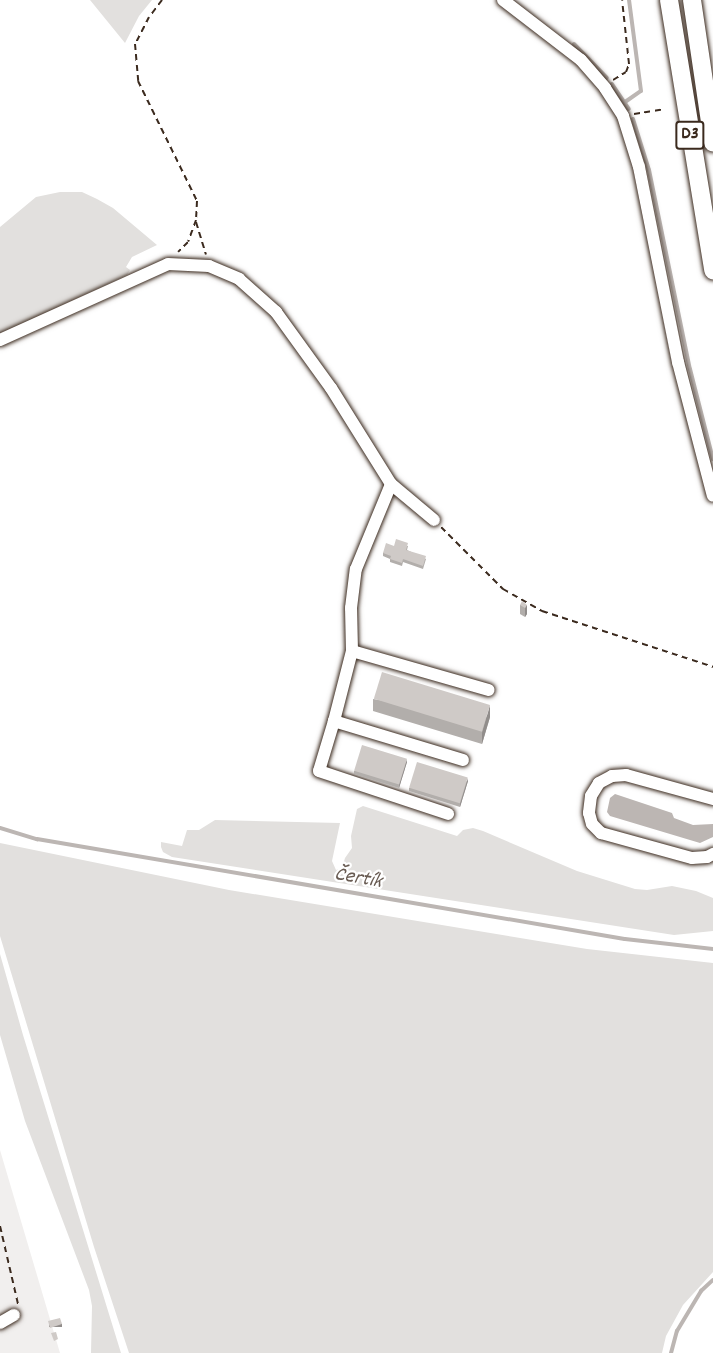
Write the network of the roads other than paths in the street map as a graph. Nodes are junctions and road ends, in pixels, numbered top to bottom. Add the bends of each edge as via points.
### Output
1 (503, 0) edge
2 (669, 0) edge
3 (692, 0) edge
4 (713, 142) edge
5 (713, 270) edge
6 (0, 340) edge
7 (391, 484) junction
8 (713, 496) edge
9 (434, 520) road end
10 (352, 651) junction
11 (489, 690) dead end
12 (333, 721) junction
13 (463, 760) dead end
14 (713, 799) edge
15 (448, 814) dead end
16 (713, 854) edge
17 (14, 1315) road end
18 (0, 1323) edge

1 - 8 lane via 566,46 603,86 623,116 639,167 678,362
2 - 5 highway, D3
3 - 4 highway, D3
6 - 7 lane via 168,264 209,266 239,279 276,312 331,388
7 - 9 lane
7 - 10 lane via 356,569 351,608
10 - 11 lane
10 - 12 lane
12 - 13 lane
12 - 15 lane via 319,771
14 - 16 lane via 626,775 612,776 599,783 591,796 589,813 592,824 601,833 692,858
17 - 18 lane

